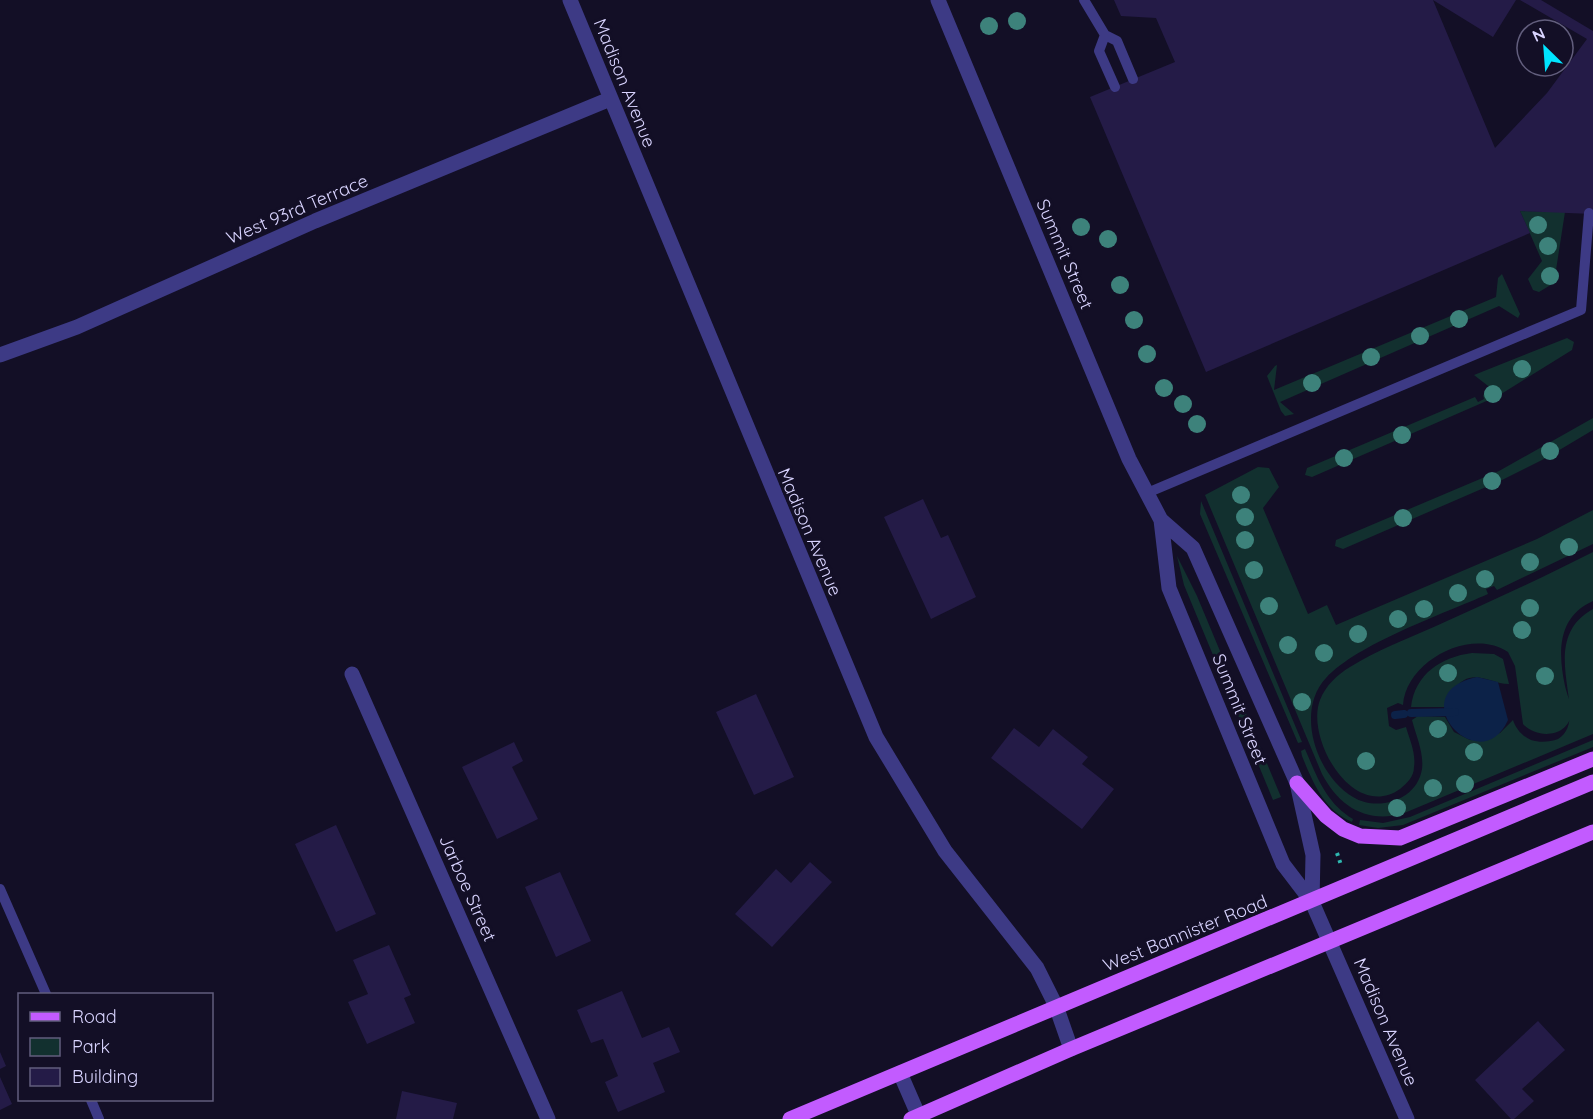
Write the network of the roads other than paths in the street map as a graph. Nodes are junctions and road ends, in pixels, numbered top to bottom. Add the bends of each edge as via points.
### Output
1 (570, 0) edge
2 (938, 0) edge
3 (1084, 0) edge
4 (1105, 35) junction
5 (1133, 79) dead end
6 (1115, 87) dead end
7 (610, 99) junction
8 (1589, 213) dead end
9 (0, 355) edge
10 (1146, 493) junction
11 (1161, 520) junction
12 (352, 674) dead end
13 (1593, 759) edge
14 (1593, 782) edge
15 (1297, 783) junction
16 (1593, 832) edge
17 (0, 889) edge
18 (1312, 902) junction
19 (1330, 941) junction
20 (46, 993) edge
21 (1056, 1006) junction
22 (1071, 1048) junction
23 (900, 1073) junction
24 (91, 1101) edge
25 (916, 1118) edge
26 (99, 1119) edge
27 (548, 1119) edge
28 (790, 1119) edge
29 (1407, 1119) edge

1 - 7 street, Madison Avenue
2 - 10 street, Summit Street
3 - 4 lane
4 - 5 lane via 1117,41
4 - 6 lane via 1099,51
7 - 9 street, West 93rd Terrace via 315,221 77,327
7 - 21 street, Madison Avenue via 876,737 945,851 1037,968
8 - 10 lane via 1581,310
10 - 11 street, Summit Street
11 - 15 street, Summit Street via 1194,548
11 - 18 street, Summit Street via 1169,588 1283,864
12 - 27 street, Jarboe Street
13 - 15 main road via 1400,838 1360,836 1343,830
14 - 18 main road, West Bannister Road
15 - 18 street, Summit Street via 1313,855
16 - 19 main road
17 - 20 lane
18 - 19 street, Madison Avenue
18 - 21 main road, West Bannister Road
19 - 22 main road
19 - 29 street, Madison Avenue
21 - 22 street, Madison Avenue
21 - 23 main road, West Bannister Road
22 - 25 main road
23 - 25 street
23 - 28 main road, West Bannister Road
24 - 26 lane

